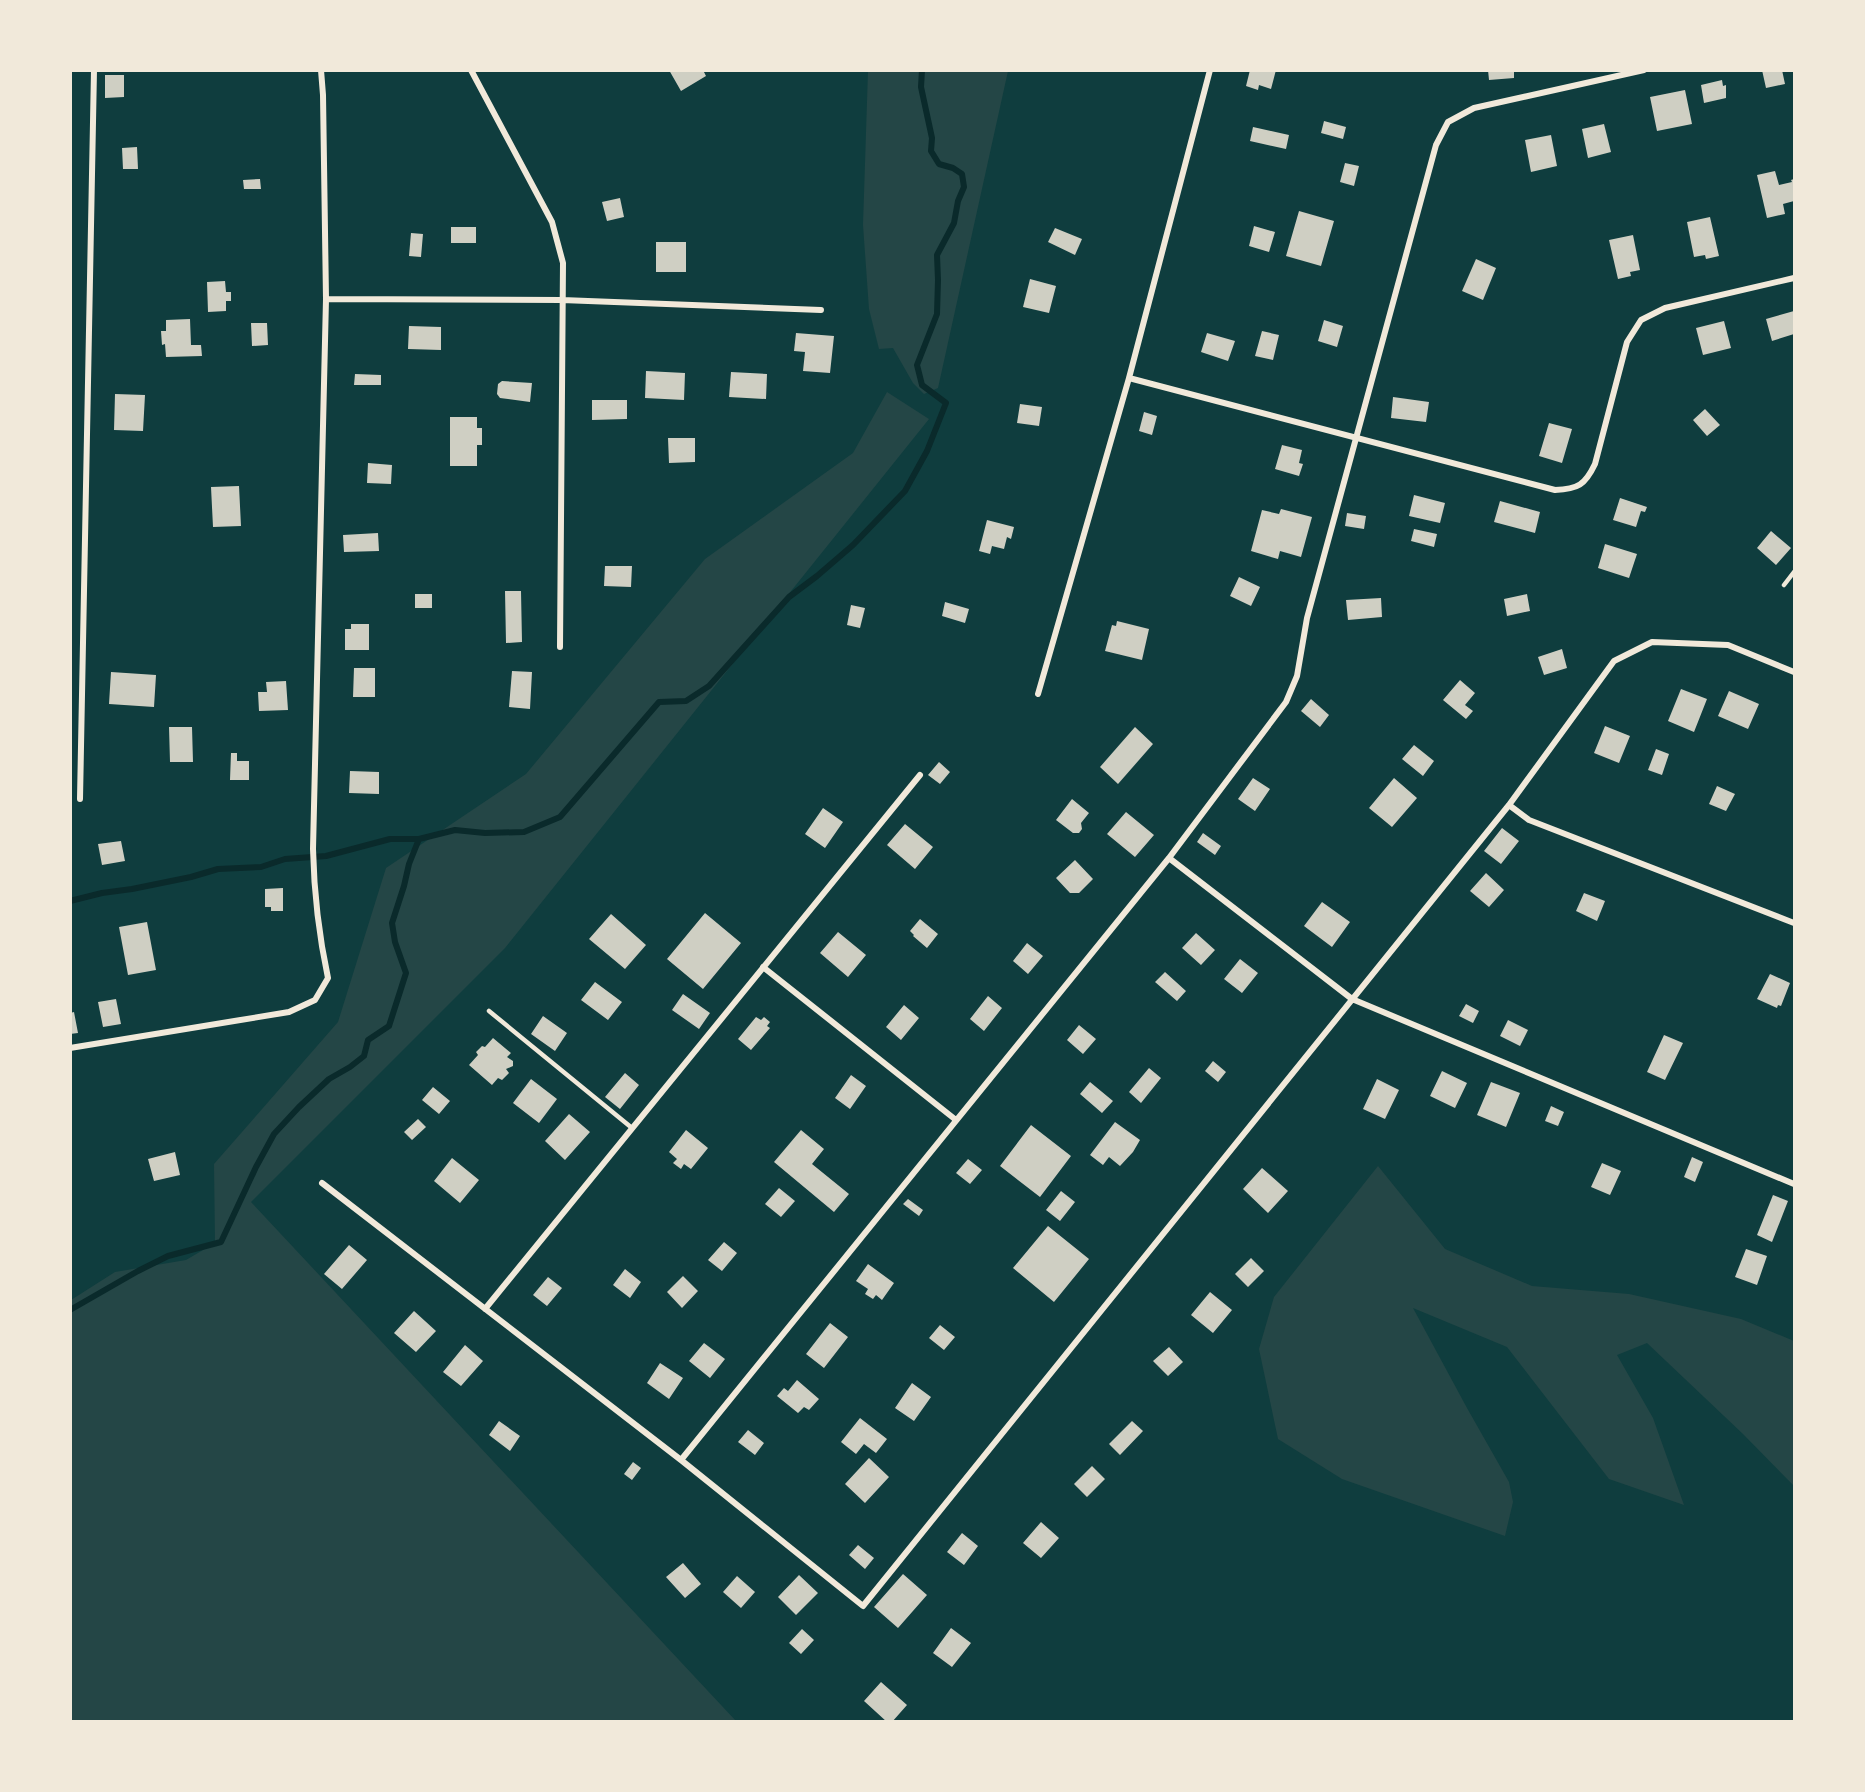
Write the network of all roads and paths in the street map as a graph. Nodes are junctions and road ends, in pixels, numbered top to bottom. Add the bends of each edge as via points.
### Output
1 (94, 70) edge
2 (321, 70) edge
3 (471, 70) edge
4 (1210, 70) edge
5 (1644, 70) edge
6 (1794, 278) edge
7 (326, 298) junction
8 (562, 300) junction
9 (821, 310) dead end
10 (1129, 378) junction
11 (1358, 438) junction
12 (1794, 572) edge
13 (1784, 585) dead end
14 (560, 647) dead end
15 (1794, 672) edge
16 (1038, 694) dead end
17 (920, 775) dead end
18 (80, 799) dead end
19 (1509, 806) junction
20 (1169, 858) junction
21 (1794, 923) edge
22 (763, 967) junction
23 (1352, 999) junction
24 (489, 1011) dead end
25 (70, 1048) edge
26 (956, 1120) junction
27 (632, 1128) junction
28 (322, 1183) dead end
29 (1794, 1184) edge
30 (485, 1309) junction
31 (681, 1460) junction

1 - 18 street
2 - 7 street
3 - 8 street via 552,222 563,263
4 - 10 street
5 - 11 street via 1474,108 1449,122 1436,145
6 - 11 street via 1665,308 1641,320 1627,342 1595,464 1588,478 1572,489 1555,490
7 - 8 street
7 - 25 street via 313,871 328,978 315,1000 290,1012
8 - 9 street
8 - 14 street
10 - 11 street
10 - 16 street
11 - 20 street via 1307,618 1297,676 1286,702
12 - 13 lane
15 - 19 street via 1728,645 1652,642 1614,661
17 - 22 street
19 - 21 street via 1529,820
19 - 23 street
20 - 23 street
20 - 26 street
22 - 26 street
22 - 27 street
23 - 29 street
23 - 31 street via 863,1606
24 - 27 lane
26 - 31 street
27 - 30 street
28 - 30 street
30 - 31 street

